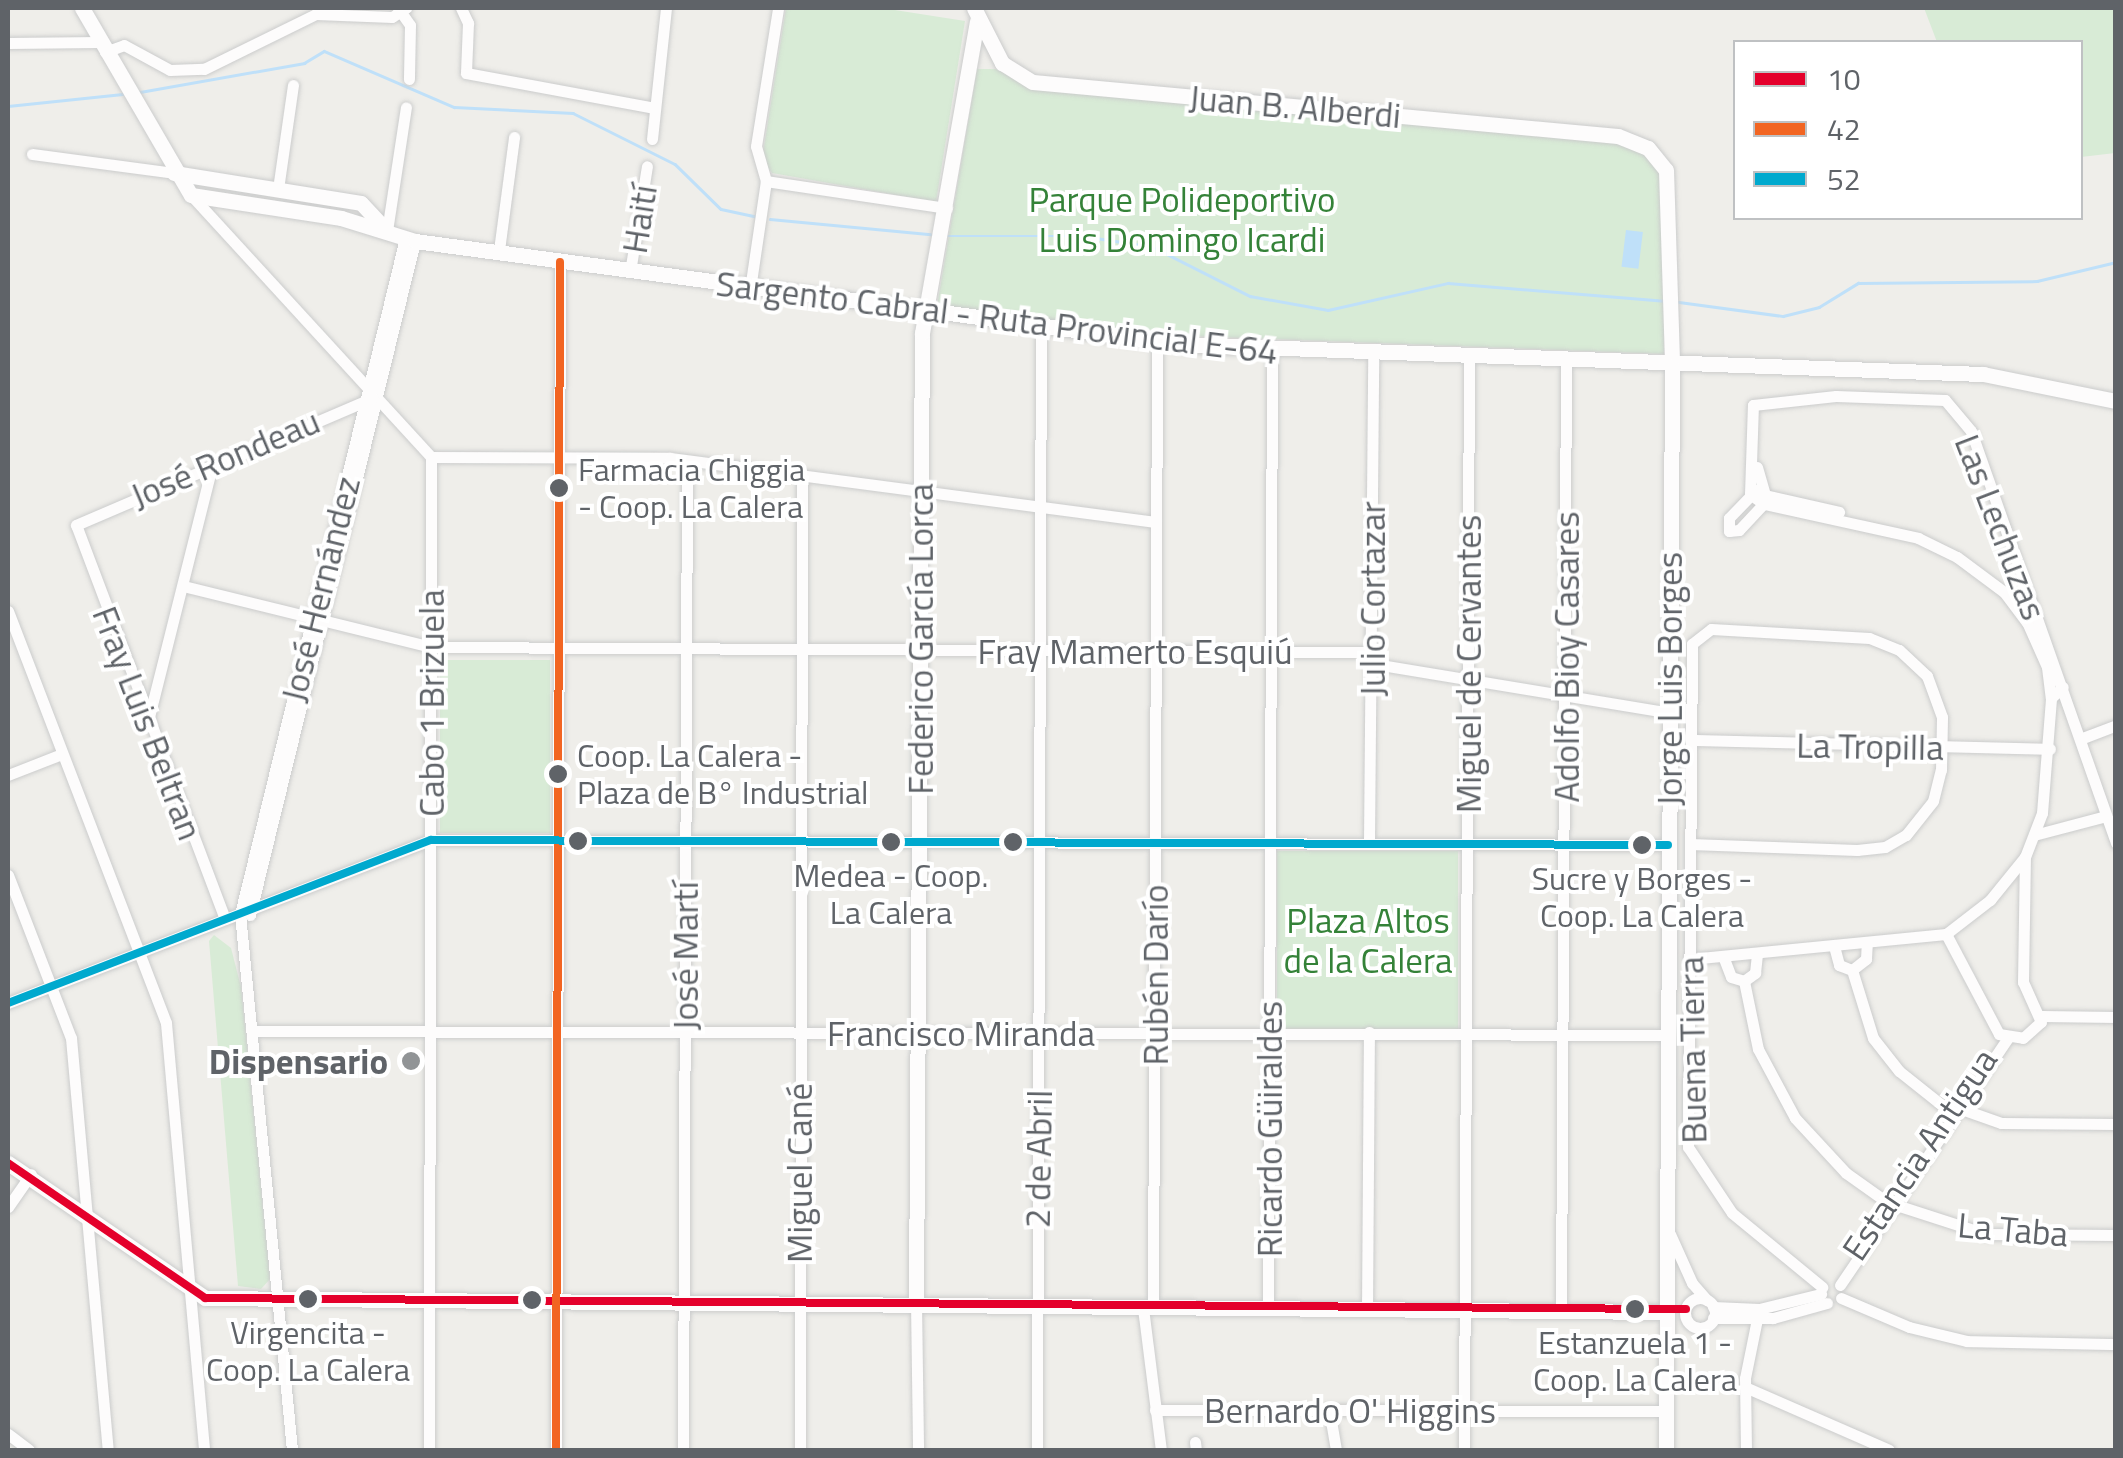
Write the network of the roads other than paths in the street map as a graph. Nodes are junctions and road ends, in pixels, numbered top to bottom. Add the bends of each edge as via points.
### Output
1 (82, 8) edge
2 (460, 8) edge
3 (666, 8) edge
4 (778, 8) edge
5 (402, 9) edge
6 (976, 12) edge
7 (308, 13) edge
8 (8, 43) edge
9 (102, 47) junction
10 (1007, 70) junction
11 (969, 72) junction
12 (408, 79) dead end
13 (292, 86) dead end
14 (406, 107) dead end
15 (655, 108) junction
16 (514, 137) dead end
17 (652, 139) dead end
18 (1653, 152) joint
19 (32, 154) dead end
20 (647, 166) dead end
21 (174, 173) junction
22 (766, 182) junction
23 (278, 189) junction
24 (191, 195) junction
25 (947, 208) junction
26 (387, 231) junction
27 (410, 240) junction
28 (499, 250) junction
29 (560, 262) junction
30 (630, 272) junction
31 (750, 289) junction
32 (926, 314) junction
33 (1041, 328) junction
34 (1158, 342) junction
35 (1272, 350) junction
36 (1373, 354) junction
37 (1469, 358) junction
38 (1566, 363) junction
39 (1672, 366) junction
40 (371, 394) junction
41 (2116, 401) edge
42 (432, 457) junction
43 (558, 457) junction
44 (687, 461) junction
45 (214, 463) junction
46 (802, 476) junction
47 (920, 490) junction
48 (1754, 491) junction
49 (1768, 500) junction
50 (1040, 507) junction
51 (1156, 522) junction
52 (76, 526) joint
53 (2024, 579) junction
54 (183, 586) junction
55 (2006, 590) junction
56 (8, 611) edge
57 (318, 619) junction
58 (2040, 638) junction
59 (432, 647) junction
60 (686, 648) junction
61 (558, 649) junction
62 (802, 650) junction
63 (920, 650) junction
64 (1273, 651) junction
65 (1040, 652) junction
66 (1156, 653) junction
67 (1375, 658) junction
68 (1471, 680) junction
69 (2062, 687) junction
70 (1568, 696) junction
71 (2052, 698) junction
72 (1671, 713) junction
73 (148, 722) junction
74 (2116, 725) edge
75 (2080, 738) junction
76 (1691, 740) junction
77 (1942, 747) junction
78 (2050, 750) junction
79 (62, 754) junction
80 (8, 775) edge
81 (2106, 816) junction
82 (2034, 835) junction
83 (431, 840) junction
84 (558, 841) junction
85 (686, 841) junction
86 (919, 841) junction
87 (1369, 842) junction
88 (1468, 842) junction
89 (800, 843) junction
90 (1040, 843) junction
91 (1156, 843) junction
92 (1270, 843) junction
93 (1564, 843) junction
94 (2116, 843) edge
95 (1690, 844) junction
96 (1668, 845) junction
97 (2025, 856) junction
98 (8, 875) edge
99 (2006, 881) junction
100 (2025, 891) junction
101 (245, 912) junction
102 (225, 920) junction
103 (1946, 934) junction
104 (1867, 942) junction
105 (1834, 946) junction
106 (140, 953) junction
107 (1758, 954) junction
108 (1723, 956) junction
109 (1690, 959) junction
110 (1852, 970) junction
111 (1744, 981) junction
112 (50, 986) junction
113 (8, 1002) edge
114 (2041, 1016) junction
115 (2116, 1018) edge
116 (254, 1031) junction
117 (431, 1032) junction
118 (685, 1032) junction
119 (1369, 1032) junction
120 (557, 1033) junction
121 (800, 1033) junction
122 (1155, 1033) junction
123 (1466, 1033) junction
124 (1564, 1033) junction
125 (919, 1034) junction
126 (1039, 1034) junction
127 (1270, 1034) junction
128 (1668, 1035) junction
129 (2003, 1036) junction
130 (1953, 1110) junction
131 (2116, 1124) edge
132 (8, 1163) edge
133 (31, 1174) junction
134 (1890, 1203) junction
135 (8, 1207) edge
136 (88, 1212) junction
137 (1667, 1228) junction
138 (2116, 1235) edge
139 (1831, 1291) junction
140 (189, 1292) junction
141 (430, 1299) junction
142 (278, 1300) junction
143 (556, 1300) junction
144 (684, 1300) junction
145 (798, 1300) junction
146 (916, 1302) junction
147 (1036, 1306) junction
148 (1148, 1308) junction
149 (1686, 1308) junction
150 (1268, 1309) junction
151 (1367, 1310) junction
152 (1464, 1310) junction
153 (1717, 1310) junction
154 (1562, 1312) junction
155 (1668, 1312) junction
156 (1758, 1314) junction
157 (1692, 1325) junction
158 (2116, 1344) edge
159 (1745, 1387) junction
160 (1154, 1410) junction
161 (1329, 1410) junction
162 (1464, 1411) junction
163 (1666, 1411) junction
164 (8, 1434) edge
165 (29, 1450) edge
166 (108, 1450) edge
167 (204, 1450) edge
168 (292, 1450) edge
169 (430, 1450) edge
170 (556, 1450) edge
171 (683, 1450) edge
172 (800, 1450) edge
173 (918, 1450) edge
174 (1037, 1450) edge
175 (1161, 1450) edge
176 (1336, 1450) edge
177 (1464, 1450) edge
178 (1666, 1450) edge
179 (1746, 1450) edge
180 (1889, 1450) edge

1 - 9 street
2 - 15 street via 468,23 466,73
3 - 15 street
4 - 22 street via 756,146
5 - 7 street via 392,17
5 - 12 street via 410,25
6 - 10 street
6 - 11 street, Federico García Lorca
7 - 9 street via 204,70 170,70 124,45
8 - 9 street
9 - 21 street
10 - 11 street via 988,62
10 - 18 street, Juan B. Alberdi via 1062,86 1618,136
11 - 25 street, Federico García Lorca
13 - 23 street
14 - 26 street
15 - 17 street
16 - 28 street
18 - 39 street, Jorge Luis Borges via 1670,182
19 - 21 street
20 - 30 street, Haití
21 - 23 street, Sargento Cabral - Ruta Provincial E-64
21 - 24 street
22 - 25 street
22 - 31 street
23 - 26 street, Sargento Cabral - Ruta Provincial E-64 via 361,203
24 - 26 street, Sargento Cabral - Ruta Provincial E-64
24 - 40 street
25 - 32 street, Federico García Lorca
26 - 27 street, Sargento Cabral - Ruta Provincial E-64
27 - 28 street, Sargento Cabral - Ruta Provincial E-64
27 - 40 street, José Hernández
28 - 29 street, Sargento Cabral - Ruta Provincial E-64
29 - 30 street, Sargento Cabral - Ruta Provincial E-64
29 - 43 street
30 - 31 street, Sargento Cabral - Ruta Provincial E-64
31 - 32 street, Sargento Cabral - Ruta Provincial E-64
32 - 33 street, Sargento Cabral - Ruta Provincial E-64
32 - 47 street, Federico García Lorca
33 - 34 street, Sargento Cabral - Ruta Provincial E-64
33 - 50 street, 2 de Abril
34 - 35 street, Sargento Cabral - Ruta Provincial E-64
34 - 51 street, Rubén Darío
35 - 36 street, Sargento Cabral - Ruta Provincial E-64
35 - 64 street, Ricardo Güiraldes
36 - 37 street, Sargento Cabral - Ruta Provincial E-64
36 - 67 street, Julio Cortazar
37 - 38 street, Sargento Cabral - Ruta Provincial E-64
37 - 68 street, Miguel de Cervantes
38 - 39 street, Sargento Cabral - Ruta Provincial E-64
38 - 70 street, Adolfo Bioy Casares
39 - 41 street, Sargento Cabral - Ruta Provincial E-64 via 2000,376
39 - 72 street, Jorge Luis Borges
40 - 42 street
40 - 45 street, José Rondeau
40 - 57 street, José Hernández
42 - 43 street
42 - 59 street, Cabo 1 Brizuela
43 - 44 street
43 - 61 street
44 - 46 street
44 - 60 street, José Martí
45 - 52 street, José Rondeau
45 - 54 street
46 - 47 street
46 - 62 street, Miguel Cané
47 - 50 street
47 - 63 street, Federico García Lorca
48 - 49 street
48 - 49 street via 1728,518 1730,530 1739,530
48 - 53 street, Las Lechuzas via 1754,405 1836,396 1944,400 1971,430
49 - 55 street via 1918,538
50 - 51 street
50 - 65 street, 2 de Abril
51 - 66 street, Rubén Darío
52 - 73 street, Fray Luis Beltran
53 - 55 street
53 - 58 street, Las Lechuzas
54 - 57 street, Fray Mamerto Esquiú
54 - 73 street
55 - 58 street
56 - 79 street
57 - 59 street, Fray Mamerto Esquiú
57 - 101 street, José Hernández
58 - 69 street, Las Lechuzas
58 - 71 street
59 - 61 street, Fray Mamerto Esquiú
59 - 83 street, Cabo 1 Brizuela
60 - 61 street, Fray Mamerto Esquiú
60 - 62 street, Fray Mamerto Esquiú
60 - 85 street, José Martí
61 - 84 street
62 - 63 street, Fray Mamerto Esquiú
62 - 89 street, Miguel Cané
63 - 65 street, Fray Mamerto Esquiú
63 - 86 street, Federico García Lorca
64 - 66 street, Fray Mamerto Esquiú
64 - 67 street, Fray Mamerto Esquiú
64 - 92 street, Ricardo Güiraldes
65 - 66 street, Fray Mamerto Esquiú
65 - 90 street, 2 de Abril
66 - 91 street, Rubén Darío
67 - 68 street, Fray Mamerto Esquiú
67 - 87 street, Julio Cortazar
68 - 70 street, Fray Mamerto Esquiú
68 - 88 street, Miguel de Cervantes
69 - 71 street
69 - 75 street, Las Lechuzas
70 - 72 street, Fray Mamerto Esquiú
70 - 93 street, Adolfo Bioy Casares
71 - 78 street
72 - 96 street, Jorge Luis Borges
73 - 102 street, Fray Luis Beltran
74 - 75 street
75 - 81 street, Las Lechuzas
76 - 77 street, La Tropilla
76 - 77 street, Buena Tierra via 1694,638 1711,628 1888,644 1918,665 1934,688
76 - 95 street, Buena Tierra
77 - 78 street, La Tropilla
77 - 95 street via 1933,801 1918,824 1885,847
78 - 82 street
79 - 80 street
79 - 106 street
81 - 82 street
81 - 94 street, Las Lechuzas
82 - 97 street
83 - 84 street
83 - 101 street
83 - 117 street, Cabo 1 Brizuela
84 - 85 street
84 - 120 street
85 - 89 street
85 - 118 street, José Martí
86 - 89 street
86 - 90 street
86 - 125 street, Federico García Lorca
87 - 88 street
87 - 92 street
88 - 93 street
88 - 123 street, Miguel de Cervantes
89 - 121 street, Miguel Cané
90 - 91 street
90 - 126 street, 2 de Abril
91 - 92 street
91 - 122 street, Rubén Darío
92 - 127 street, Ricardo Güiraldes
93 - 96 street
93 - 124 street, Adolfo Bioy Casares
95 - 109 street, Buena Tierra
96 - 128 street, Jorge Luis Borges
97 - 99 street
97 - 100 street
98 - 112 street
99 - 100 street
99 - 103 street
100 - 114 street via 2023,982
101 - 102 street
101 - 116 street, José Hernández
102 - 106 street
103 - 104 street
103 - 129 street
104 - 105 street
104 - 110 street via 1866,959
105 - 107 street
105 - 110 street via 1838,965
106 - 112 street
106 - 140 street via 166,1023
107 - 108 street
107 - 111 street via 1755,973
108 - 109 street
108 - 111 street, La Taba via 1731,977
109 - 139 street, Buena Tierra via 1686,1137 1692,1156 1732,1213
110 - 130 street via 1873,1038 1899,1071
111 - 134 street, La Taba via 1758,1049 1795,1118 1846,1172
112 - 113 street
112 - 136 street via 71,1038
114 - 115 street
114 - 129 street, Estancia Antigua via 2032,1035
116 - 117 street, Francisco Miranda
116 - 142 street, José Hernández
117 - 120 street, Francisco Miranda
117 - 141 street, Cabo 1 Brizuela
118 - 120 street, Francisco Miranda
118 - 121 street, Francisco Miranda
118 - 144 street, José Martí
119 - 123 street, Francisco Miranda
119 - 127 street, Francisco Miranda
119 - 151 street
120 - 143 street
121 - 125 street, Francisco Miranda
121 - 145 street, Miguel Cané
122 - 126 street, Francisco Miranda
122 - 127 street, Francisco Miranda
122 - 148 street, Rubén Darío
123 - 124 street, Francisco Miranda
123 - 152 street, Miguel de Cervantes
124 - 128 street, Francisco Miranda
124 - 154 street, Adolfo Bioy Casares
125 - 126 street, Francisco Miranda
125 - 146 street, Federico García Lorca
126 - 147 street, 2 de Abril
127 - 150 street, Ricardo Güiraldes
128 - 137 street, Jorge Luis Borges
129 - 130 street, Estancia Antigua
130 - 131 street via 2001,1123
130 - 134 street, Estancia Antigua
132 - 133 street
133 - 135 street
133 - 136 street
134 - 138 street, La Taba via 1986,1234
134 - 139 street, Estancia Antigua
136 - 140 street
136 - 166 street
137 - 153 street via 1692,1284
137 - 155 street, Jorge Luis Borges
139 - 156 street, Estancia Antigua
139 - 158 street, Buena Tierra via 1910,1327 1967,1341
140 - 142 street
140 - 167 street
141 - 142 street
141 - 143 street
141 - 169 street, Cabo 1 Brizuela
142 - 168 street, José Hernández
143 - 144 street
143 - 170 street
144 - 145 street
144 - 171 street, José Martí
145 - 146 street
145 - 172 street, Miguel Cané
146 - 147 street
146 - 173 street, Federico García Lorca
147 - 148 street
147 - 174 street, 2 de Abril
148 - 150 street
148 - 160 street, Rubén Darío
149 - 153 street via 1694,1299
149 - 155 street
149 - 157 street
150 - 151 street
151 - 152 street
152 - 154 street
152 - 162 street, Miguel de Cervantes
153 - 156 street, Estancia Antigua
153 - 157 street via 1702,1327
154 - 155 street
155 - 157 street
155 - 163 street, Jorge Luis Borges
156 - 159 street
159 - 179 street
159 - 180 street
160 - 161 street, Bernardo O' Higgins
160 - 175 street, Rubén Darío
161 - 162 street, Bernardo O' Higgins
161 - 176 street
162 - 163 street, Bernardo O' Higgins
162 - 177 street, Miguel de Cervantes
163 - 178 street, Jorge Luis Borges
164 - 165 street

